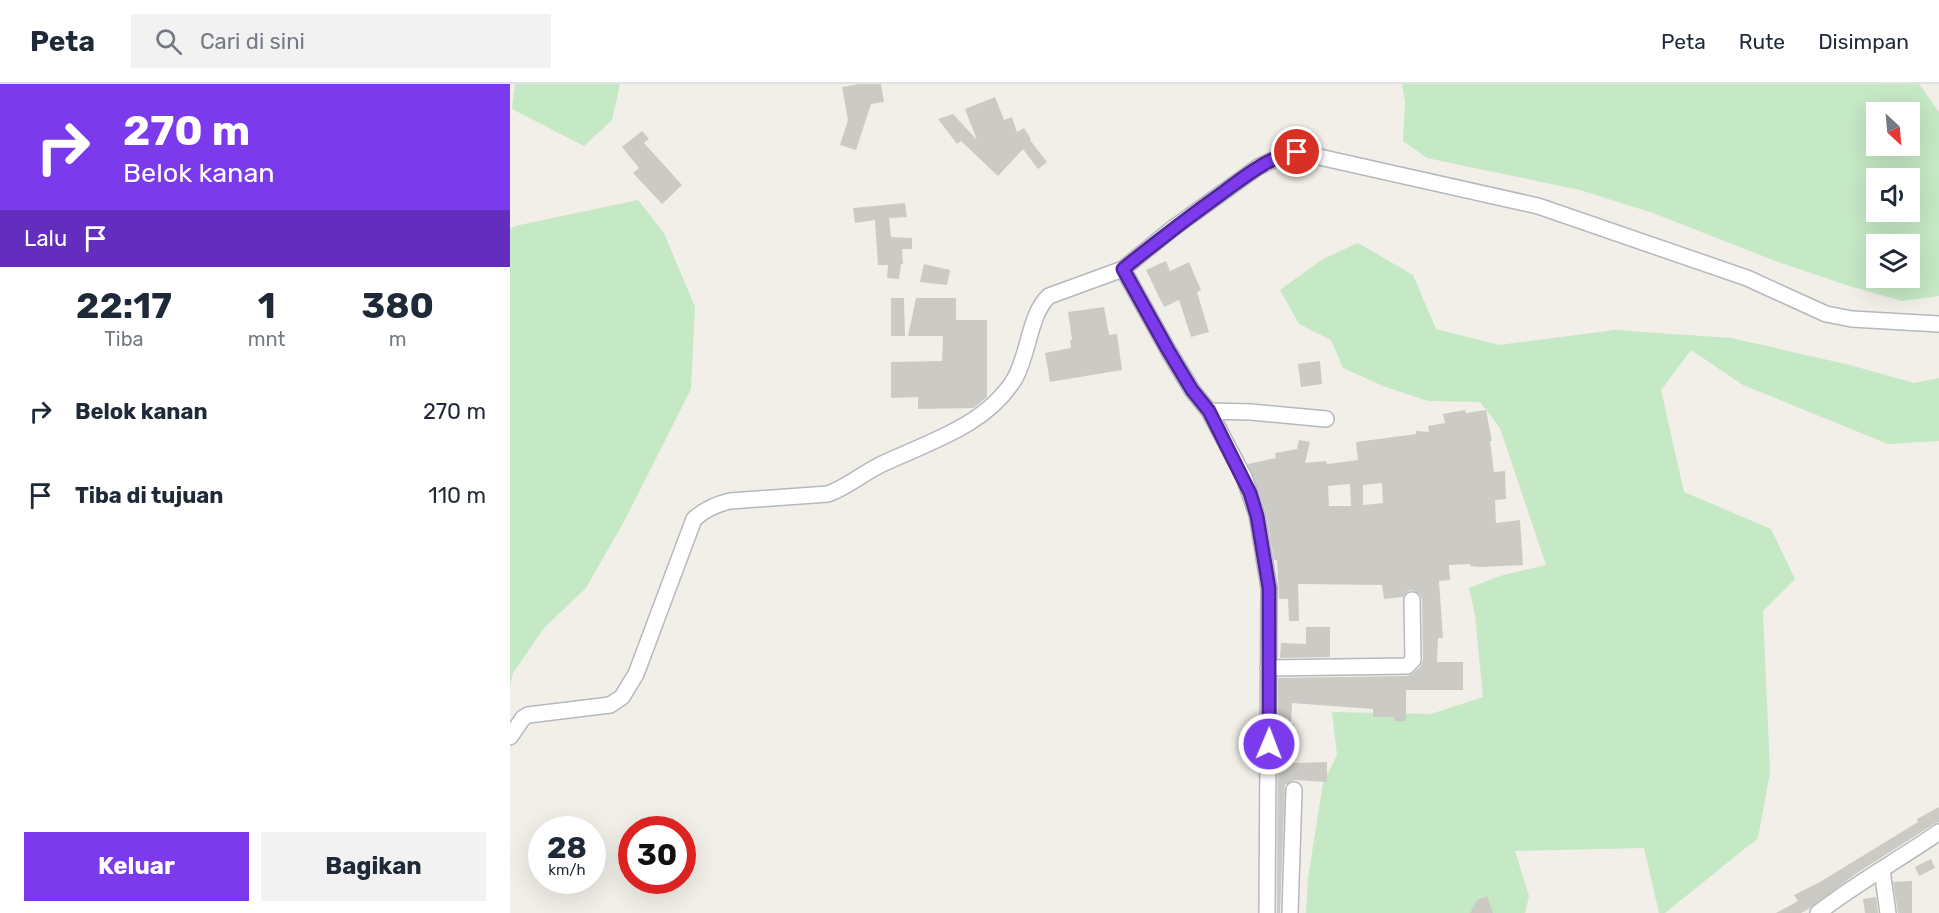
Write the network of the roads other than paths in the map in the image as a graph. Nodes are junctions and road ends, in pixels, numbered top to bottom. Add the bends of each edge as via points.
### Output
1 (1123, 269) junction
2 (1939, 324) edge
3 (1209, 411) junction
4 (1326, 419) dead end
5 (1412, 600) dead end
6 (1268, 668) junction
7 (510, 737) edge
8 (1294, 790) dead end
9 (1939, 832) edge
10 (1882, 870) junction
11 (1267, 913) edge
12 (1290, 913) edge
13 (1818, 913) edge
14 (1888, 913) edge

1 - 2 street via 1172,228 1258,167 1297,152 1538,206 1748,278 1826,314
1 - 3 street via 1192,390
1 - 7 street via 1049,296 1038,308 1016,377 993,406 968,423 828,494 730,501 699,514 636,674 622,697 602,707 528,715
3 - 4 street
3 - 6 street via 1244,477 1257,516 1269,588
5 - 6 street via 1413,660 1407,666
6 - 11 street
8 - 12 street
9 - 10 street
10 - 13 street
10 - 14 street

